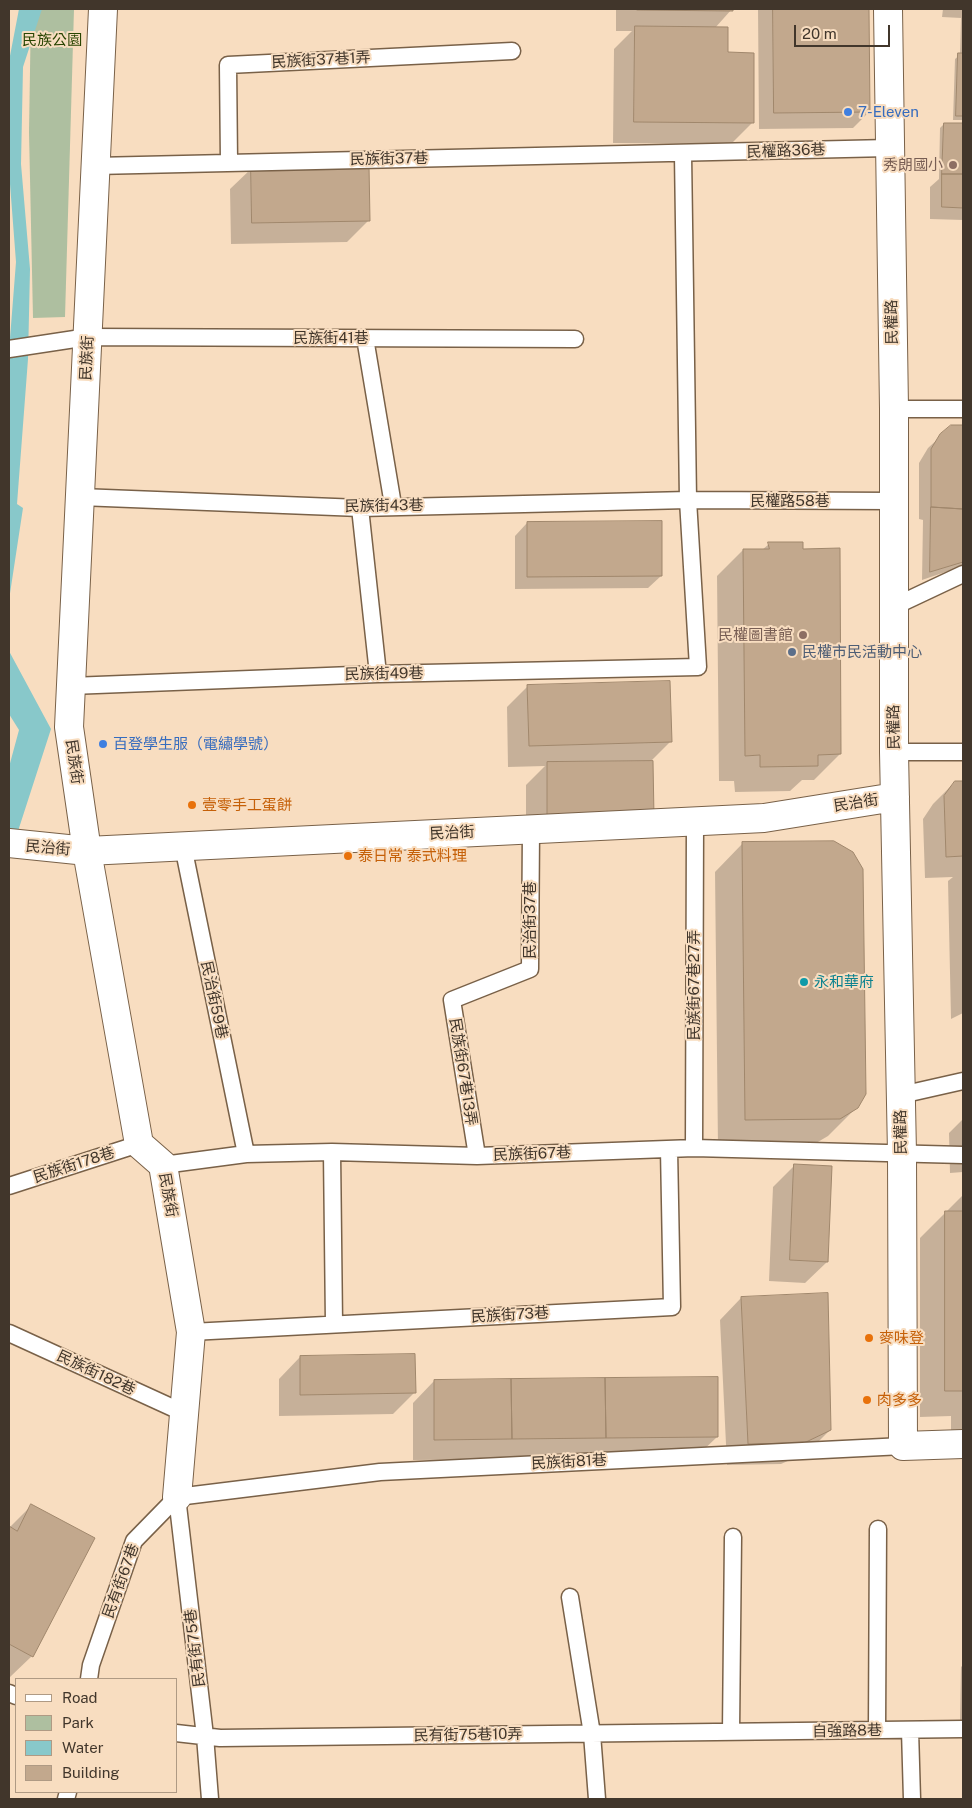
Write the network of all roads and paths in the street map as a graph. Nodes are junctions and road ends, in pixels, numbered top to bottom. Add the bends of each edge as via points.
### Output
1 (103, 9) edge
2 (888, 9) edge
3 (512, 51) dead end
4 (889, 148) junction
5 (683, 154) junction
6 (229, 162) junction
7 (95, 166) junction
8 (88, 337) junction
9 (365, 338) junction
10 (575, 339) dead end
11 (9, 349) edge
12 (894, 409) junction
13 (963, 409) edge
14 (80, 497) junction
15 (688, 500) junction
16 (893, 502) junction
17 (393, 505) junction
18 (360, 508) junction
19 (963, 574) edge
20 (893, 607) junction
21 (378, 674) junction
22 (71, 686) junction
23 (894, 752) junction
24 (963, 752) edge
25 (895, 797) junction
26 (695, 821) junction
27 (531, 829) junction
28 (9, 843) edge
29 (183, 846) junction
30 (87, 851) junction
31 (491, 984) joint
32 (963, 1081) edge
33 (901, 1095) junction
34 (139, 1144) junction
35 (694, 1148) junction
36 (669, 1149) junction
37 (332, 1152) junction
38 (902, 1153) junction
39 (246, 1154) junction
40 (963, 1155) edge
41 (476, 1156) junction
42 (162, 1165) junction
43 (9, 1186) edge
44 (334, 1324) junction
45 (191, 1332) junction
46 (9, 1333) edge
47 (184, 1413) junction
48 (963, 1444) edge
49 (903, 1446) junction
50 (177, 1497) junction
51 (878, 1529) dead end
52 (733, 1537) dead end
53 (570, 1597) dead end
54 (89, 1678) edge
55 (963, 1729) edge
56 (877, 1730) junction
57 (910, 1730) junction
58 (731, 1732) junction
59 (178, 1733) edge
60 (592, 1734) junction
61 (205, 1736) junction
62 (210, 1799) edge
63 (597, 1799) edge
64 (912, 1799) edge

1 - 7 street, 民族街
2 - 4 street, 民權路
3 - 6 lane, 民族街37巷1弄 via 228,65
4 - 5 lane, 民權路36巷
4 - 12 street, 民權路
5 - 6 lane, 民族街37巷
5 - 15 lane
6 - 7 lane, 民族街37巷
7 - 8 street, 民族街
8 - 9 lane, 民族街41巷
8 - 11 lane, 民族街41巷
8 - 14 street, 民族街
9 - 10 lane, 民族街41巷
9 - 17 lane
12 - 13 lane
12 - 16 street, 民權路
14 - 18 lane, 民族街43巷
14 - 22 street, 民族街
15 - 16 lane, 民權路58巷
15 - 17 lane, 民族街43巷
15 - 21 lane, 民族街49巷 via 698,668
16 - 20 street, 民權路
17 - 18 lane, 民族街43巷
18 - 21 lane
19 - 20 lane
20 - 23 street, 民權路
21 - 22 lane, 民族街49巷
22 - 30 street, 民族街 via 69,727
23 - 24 lane
23 - 25 street, 民權路
25 - 26 street, 民治街 via 764,818
25 - 33 street, 民權路
26 - 27 street, 民治街
26 - 35 lane, 民族街67巷27弄
27 - 29 street, 民治街
27 - 31 lane, 民治街37巷 via 530,969
28 - 30 street, 民治街
29 - 30 street, 民治街
29 - 39 lane, 民治街59巷
30 - 34 street, 民族街
31 - 41 lane, 民族街67巷13弄 via 452,1000
32 - 33 lane
33 - 38 street, 民權路
34 - 42 street, 民族街
34 - 43 lane, 民族街178巷
35 - 36 lane, 民族街67巷
35 - 38 lane, 民族街67巷
36 - 41 lane, 民族街67巷
36 - 44 lane, 民族街73巷 via 672,1307
37 - 39 lane, 民族街67巷
37 - 41 lane, 民族街67巷
37 - 44 lane
38 - 40 lane, 民族街67巷
38 - 49 street, 民權路
39 - 42 lane, 民族街67巷
42 - 45 street, 民族街
44 - 45 lane, 民族街73巷
45 - 47 street, 民族街
46 - 47 lane, 民族街182巷
47 - 50 street, 民族街
48 - 49 street, 民族街81巷
49 - 50 lane, 民族街81巷 via 380,1472
50 - 54 lane, 民有街67巷 via 134,1541
50 - 61 lane, 民有街75巷
51 - 56 lane
52 - 58 lane
53 - 60 lane
55 - 57 lane, 自強路8巷
56 - 57 lane, 自強路8巷
56 - 58 lane, 自強路8巷
57 - 64 lane
58 - 60 lane, 民有街75巷10弄
59 - 61 lane, 民有街75巷10弄
60 - 61 lane, 民有街75巷10弄
60 - 63 lane
61 - 62 lane, 民有街75巷

